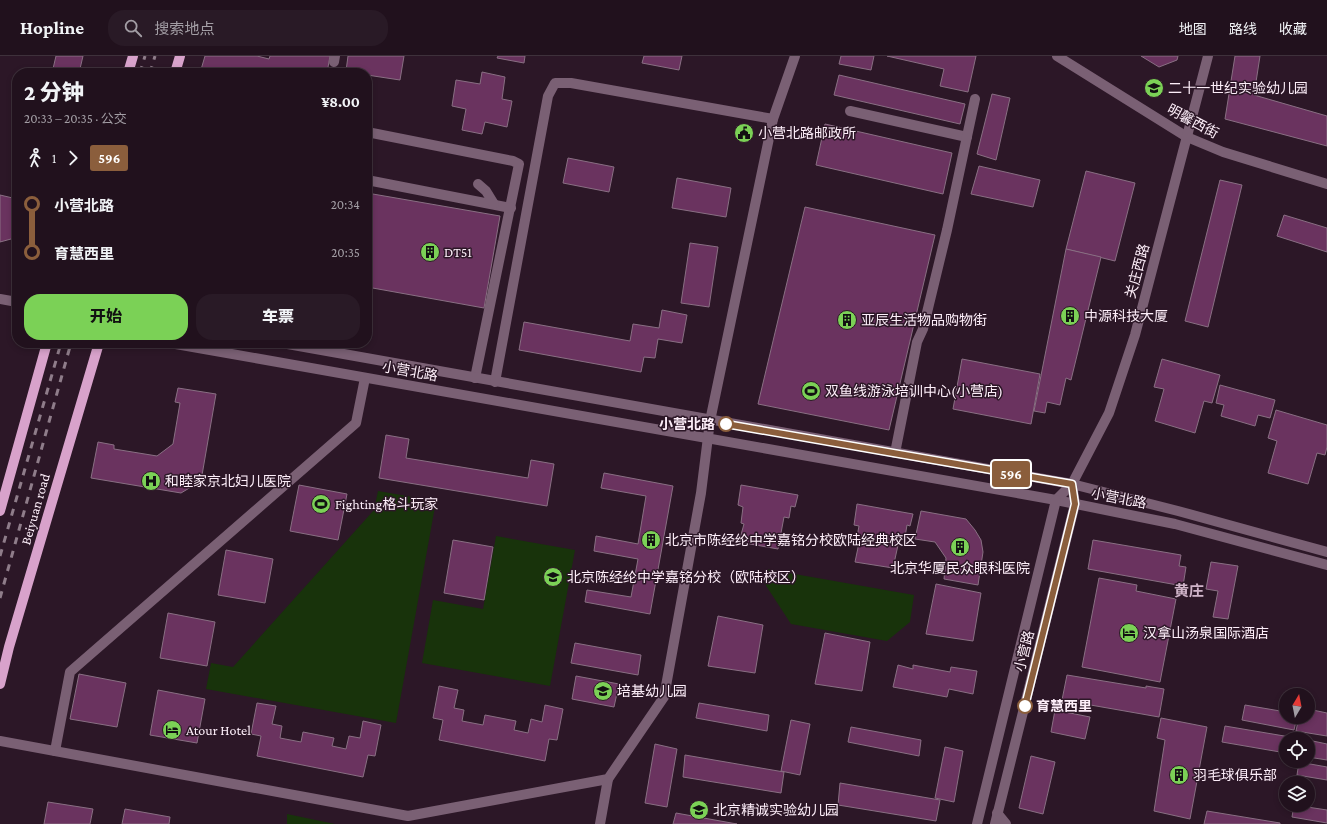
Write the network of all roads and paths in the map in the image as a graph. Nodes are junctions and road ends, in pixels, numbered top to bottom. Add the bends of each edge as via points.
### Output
1 (133, 56) edge
2 (180, 56) edge
3 (795, 56) edge
4 (1057, 56) edge
5 (1208, 56) edge
6 (129, 68) edge
7 (176, 68) edge
8 (975, 99) dead end
9 (850, 111) dead end
10 (773, 119) junction
11 (372, 133) edge
12 (967, 137) junction
13 (1187, 137) junction
14 (372, 181) edge
15 (478, 184) dead end
16 (1327, 184) edge
17 (494, 204) junction
18 (511, 208) junction
19 (0, 299) edge
20 (12, 301) edge
21 (46, 348) edge
22 (98, 348) edge
23 (198, 348) edge
24 (310, 348) edge
25 (365, 378) junction
26 (475, 378) junction
27 (495, 382) junction
28 (710, 421) junction
29 (708, 438) junction
30 (895, 453) junction
31 (1072, 484) junction
32 (1056, 500) junction
33 (1075, 504) junction
34 (0, 511) edge
35 (1327, 552) edge
36 (1327, 565) edge
37 (0, 684) edge
38 (0, 741) edge
39 (55, 751) junction
40 (608, 778) junction
41 (998, 813) junction
42 (600, 824) edge
43 (977, 824) edge
44 (995, 824) edge
45 (1006, 824) edge

1 - 6 main road
2 - 7 main road
3 - 10 street
4 - 13 street, 明馨西街
5 - 13 street, 关庄西路
8 - 12 street
9 - 12 street
10 - 27 street via 571,83 555,83 548,96
10 - 28 street
11 - 18 street via 519,164
12 - 30 street via 925,321 917,342
13 - 16 street, 明馨西街 via 1223,152
13 - 31 street, 关庄西路 via 1135,335 1109,413
14 - 17 street
15 - 17 street
17 - 18 street
18 - 26 street
19 - 20 street
21 - 34 main road
22 - 37 main road, Beiyuan road
23 - 25 street, 小营北路
24 - 26 street, 小营北路
25 - 29 street, 小营北路
25 - 39 street via 356,422 70,672
26 - 27 street, 小营北路
27 - 28 street, 小营北路
28 - 29 street
28 - 30 street, 小营北路
29 - 32 street, 小营北路
29 - 40 street via 701,493 664,696
30 - 31 street, 小营北路
31 - 32 street, 关庄西路
31 - 33 street, 小营路
31 - 35 street, 小营北路
32 - 33 street, 小营北路
32 - 43 street, 小营路
33 - 36 street, 小营北路 via 1175,524
33 - 41 street, 小营路
38 - 39 street
39 - 40 street via 408,816
40 - 42 street
41 - 44 street, 小营路
41 - 45 street

